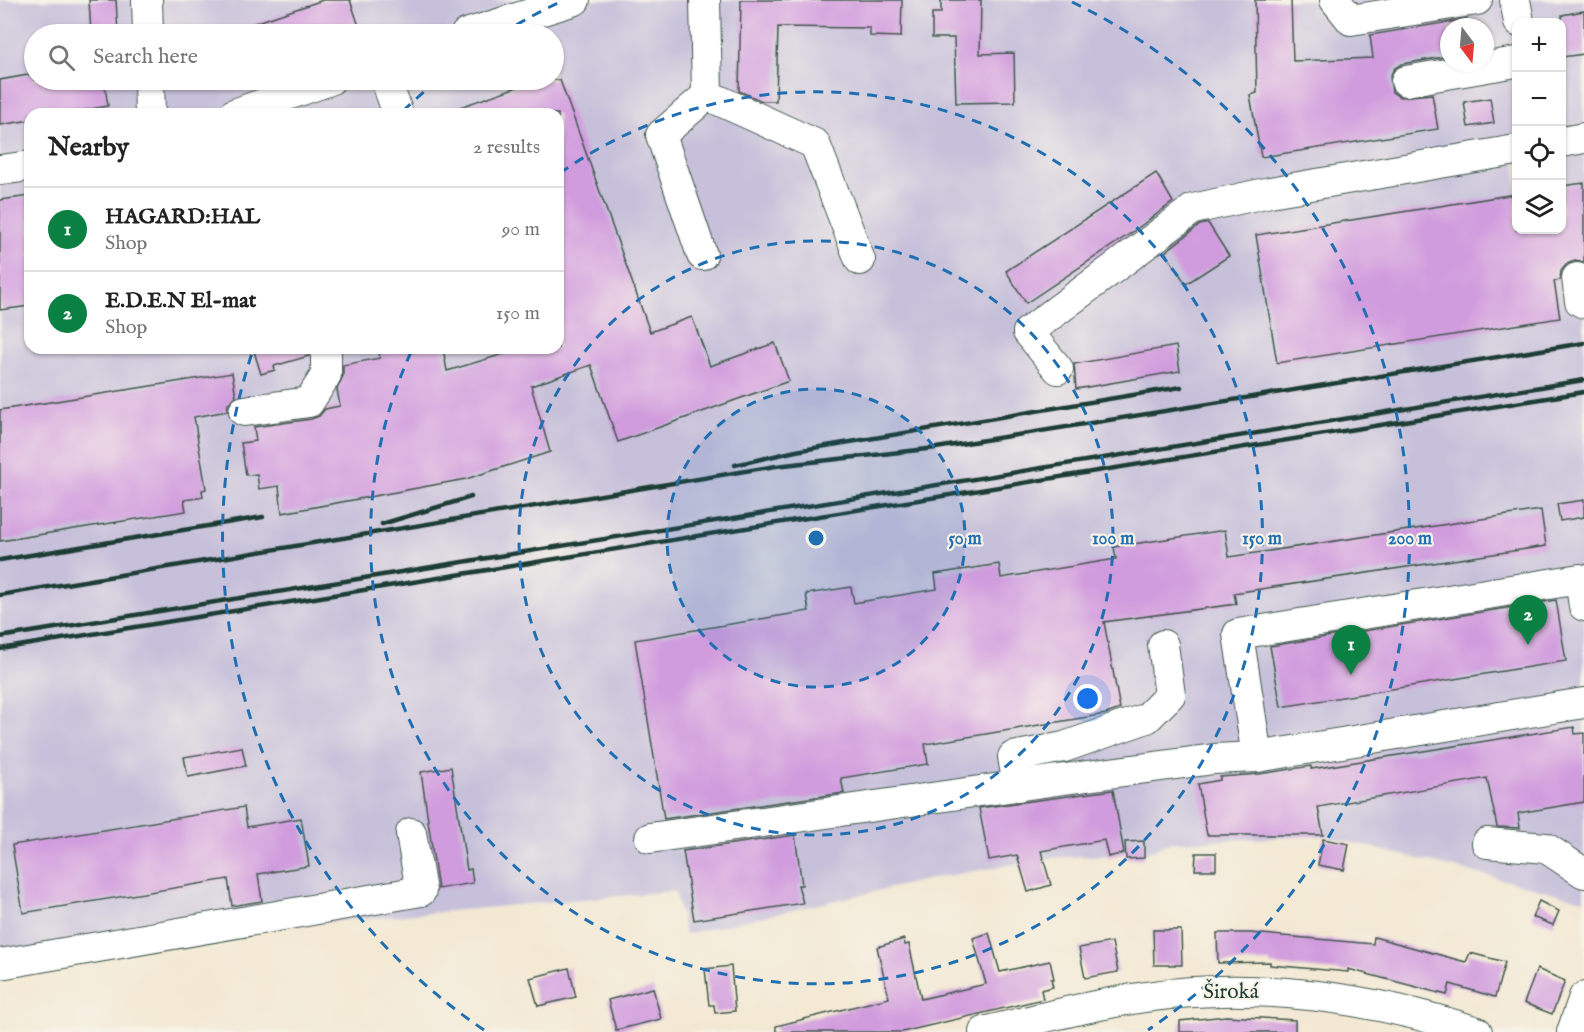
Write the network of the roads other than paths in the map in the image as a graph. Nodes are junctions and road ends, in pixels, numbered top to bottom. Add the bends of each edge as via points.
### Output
1 (147, 0) edge
2 (575, 0) edge
3 (705, 0) edge
4 (1335, 0) edge
5 (1477, 0) edge
6 (1515, 0) edge
7 (1518, 18) edge
8 (148, 24) edge
9 (498, 24) edge
10 (1512, 63) edge
11 (1406, 81) dead end
12 (149, 90) edge
13 (302, 90) edge
14 (390, 90) edge
15 (707, 96) junction
16 (150, 108) edge
17 (251, 108) edge
18 (396, 108) edge
19 (1584, 138) edge
20 (1566, 141) edge
21 (1512, 151) edge
22 (24, 167) edge
23 (0, 170) edge
24 (702, 255) dead end
25 (861, 260) dead end
26 (326, 354) edge
27 (1058, 369) dead end
28 (244, 411) dead end
29 (1584, 606) edge
30 (1163, 645) dead end
31 (1584, 703) edge
32 (1257, 757) junction
33 (1018, 786) junction
34 (411, 832) dead end
35 (650, 838) dead end
36 (1487, 843) dead end
37 (1584, 873) edge
38 (0, 964) edge
39 (1584, 997) edge
40 (984, 1032) edge
41 (1477, 1032) edge
42 (1572, 1032) edge

1 - 8 street
2 - 9 street
3 - 15 street
4 - 5 street via 1351,20
6 - 7 street
10 - 11 street
12 - 16 street
13 - 17 street
14 - 18 street
15 - 24 street via 661,135
15 - 25 street via 815,144
19 - 20 street
21 - 27 street via 1193,209 1028,332
22 - 23 street
26 - 28 street via 326,375 309,402
29 - 32 street via 1580,579 1238,634
30 - 33 street via 1170,695 1147,718 1064,747 1013,757
31 - 32 street
32 - 33 street via 1214,759
33 - 35 street
34 - 38 street via 421,891
36 - 37 street via 1546,848
39 - 42 street
40 - 41 street, Široká via 1145,997 1253,991 1362,1003

